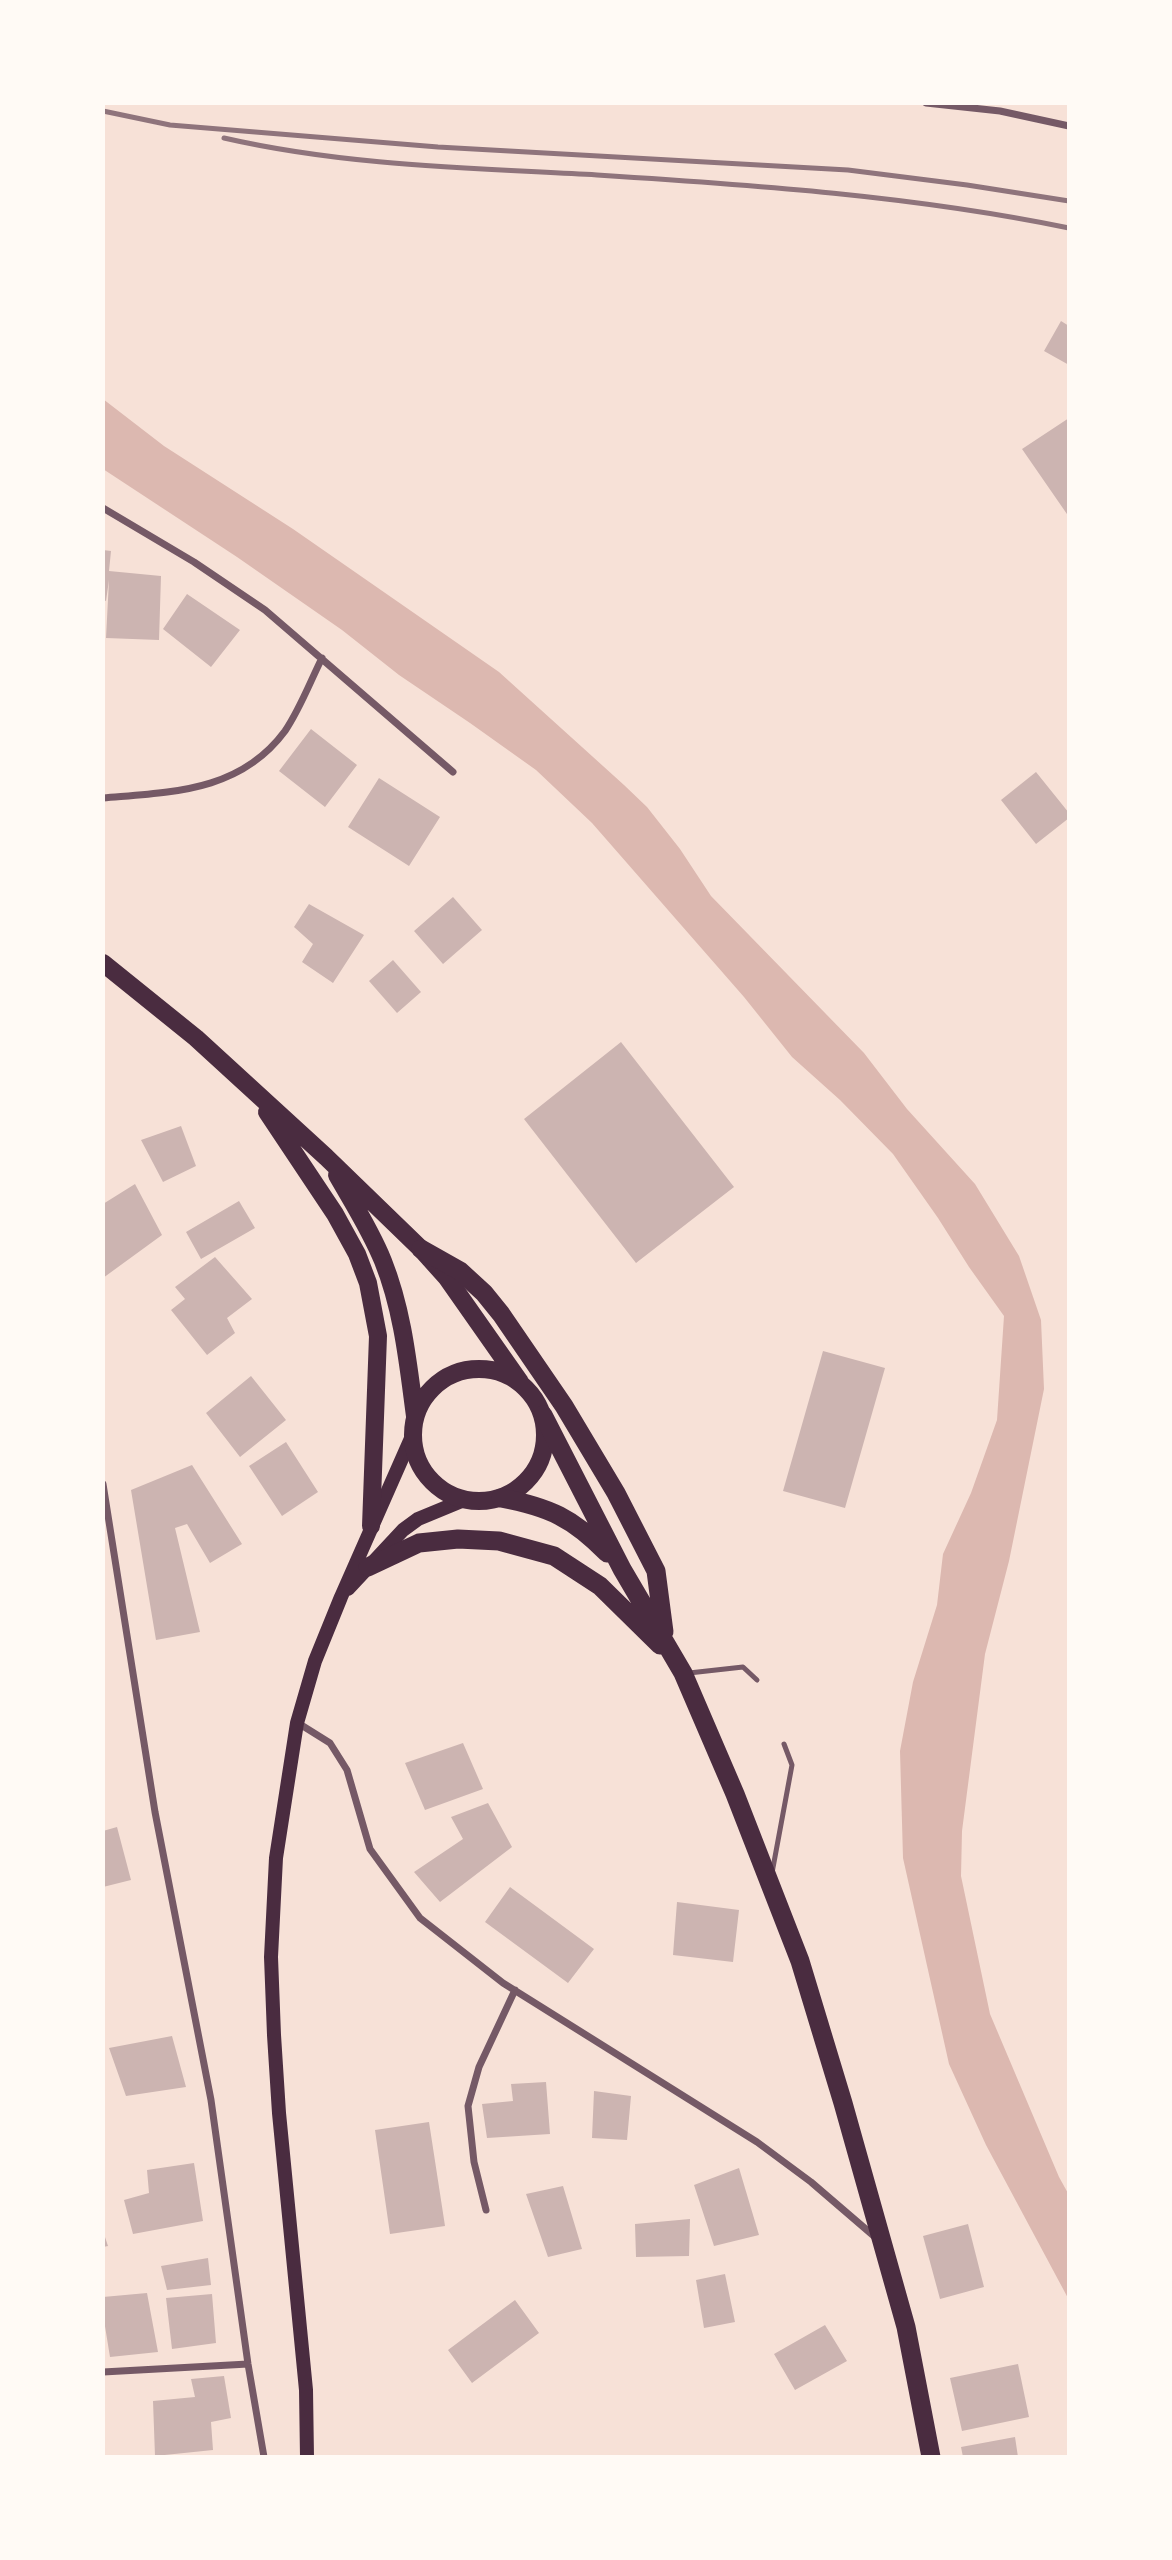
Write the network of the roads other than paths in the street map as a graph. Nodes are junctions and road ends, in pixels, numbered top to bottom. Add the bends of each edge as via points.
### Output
1 (926, 103) edge
2 (1069, 126) edge
3 (103, 508) edge
4 (322, 658) junction
5 (453, 772) dead end
6 (103, 798) edge
7 (103, 963) edge
8 (251, 1089) junction
9 (326, 1157) junction
10 (421, 1249) junction
11 (520, 1382) junction
12 (543, 1415) junction
13 (415, 1416) junction
14 (412, 1436) junction
15 (103, 1484) edge
16 (501, 1498) junction
17 (464, 1500) junction
18 (371, 1526) junction
19 (368, 1567) junction
20 (622, 1569) junction
21 (341, 1597) junction
22 (665, 1640) junction
23 (680, 1667) junction
24 (757, 1680) dead end
25 (298, 1723) junction
26 (783, 1744) dead end
27 (771, 1883) junction
28 (515, 1990) junction
29 (486, 2210) dead end
30 (883, 2244) junction
31 (248, 2364) junction
32 (103, 2372) edge
33 (264, 2457) edge
34 (307, 2457) edge
35 (931, 2457) edge

1 - 2 street via 1000,111
3 - 4 street via 265,610
4 - 5 street
4 - 6 street via 286,729 250,766 205,785
7 - 8 main road
8 - 9 main road
8 - 18 main road via 335,1214 368,1283 377,1336
9 - 10 main road
9 - 13 main road via 383,1261 402,1328
10 - 11 main road via 447,1278
10 - 22 highway via 460,1271 484,1293 564,1406 656,1571
11 - 12 main road
11 - 13 main road via 480,1368 458,1372 425,1397
12 - 16 main road via 546,1436 533,1474 519,1489
12 - 20 highway
13 - 14 main road
14 - 17 main road via 415,1454 433,1484
14 - 18 main road
15 - 31 street via 155,1812 211,2100
16 - 17 main road
16 - 20 highway via 567,1518
17 - 19 main road via 418,1519
18 - 21 main road
19 - 21 main road
19 - 23 highway via 419,1543 457,1539 499,1541 554,1556 600,1586
20 - 22 highway
21 - 25 main road via 315,1661
22 - 23 highway
23 - 24 lane via 743,1667
23 - 27 highway
25 - 28 street via 330,1743 347,1770 370,1849 420,1918
25 - 34 main road via 276,1858 271,1957 279,2113 306,2390
26 - 27 lane via 792,1765
27 - 30 highway via 800,1961
28 - 29 street via 479,2067 468,2106 474,2162
28 - 30 street via 757,2142
30 - 35 highway via 906,2327
31 - 32 street
31 - 33 street

